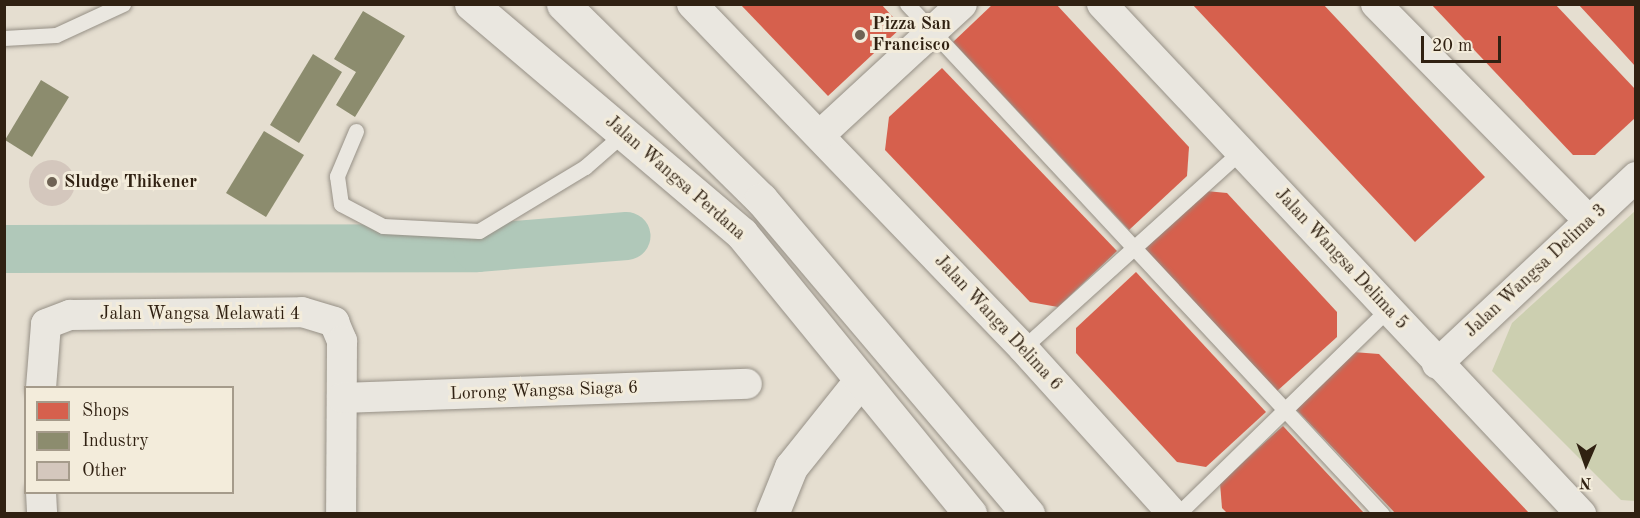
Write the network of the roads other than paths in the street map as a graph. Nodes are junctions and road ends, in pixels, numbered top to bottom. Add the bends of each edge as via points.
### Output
1 (123, 4) edge
2 (563, 4) edge
3 (594, 4) edge
4 (692, 4) edge
5 (907, 4) edge
6 (962, 4) edge
7 (1102, 4) edge
8 (1376, 4) edge
9 (491, 10) edge
10 (932, 34) junction
11 (4, 38) edge
12 (604, 44) junction
13 (356, 131) dead end
14 (624, 133) junction
15 (820, 135) junction
16 (1241, 152) junction
17 (1635, 177) edge
18 (1589, 221) junction
19 (1131, 248) junction
20 (1388, 310) junction
21 (1023, 348) junction
22 (1437, 364) junction
23 (859, 382) junction
24 (747, 384) dead end
25 (41, 386) edge
26 (342, 398) junction
27 (1282, 408) junction
28 (41, 494) edge
29 (42, 513) edge
30 (341, 513) edge
31 (772, 513) edge
32 (970, 513) edge
33 (1028, 513) edge
34 (1173, 513) edge
35 (1178, 513) edge
36 (1382, 513) edge
37 (1581, 513) edge

1 - 11 lane via 56,35
2 - 12 main road
3 - 12 main road
4 - 15 street, Jalan Wanga Delima 6
5 - 10 lane
6 - 10 street
7 - 16 street, Jalan Wangsa Delima 5
8 - 18 street
9 - 14 main road, Jalan Wangsa Perdana
10 - 15 street
10 - 19 lane
12 - 33 main road via 761,200
13 - 14 lane via 337,176 341,204 383,226 479,231 585,167
14 - 23 main road, Jalan Wangsa Perdana via 742,234
15 - 21 street, Jalan Wanga Delima 6
16 - 19 lane
16 - 20 street, Jalan Wangsa Delima 5
17 - 18 street, Jalan Wangsa Delima 3
18 - 22 street, Jalan Wangsa Delima 3
19 - 21 lane
19 - 27 lane
20 - 22 street, Jalan Wangsa Delima 5
20 - 27 lane
21 - 34 street, Jalan Wanga Delima 6
22 - 37 street, Jalan Wangsa Delima 5
23 - 31 main road via 791,467
23 - 32 main road, Jalan Wangsa Perdana
24 - 26 street, Lorong Wangsa Siaga 6
25 - 26 street, Jalan Wangsa Melawati 4 via 46,324 70,315 302,312 334,322 342,340
26 - 30 street, Jalan Wangsa Melawati 4
27 - 35 lane
27 - 36 lane
28 - 29 street

